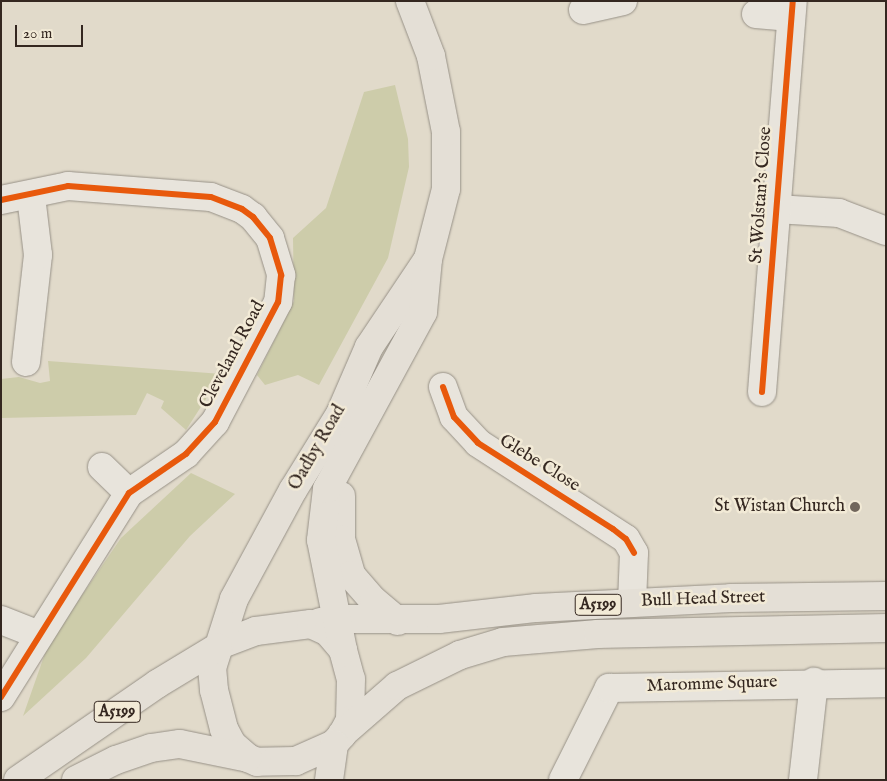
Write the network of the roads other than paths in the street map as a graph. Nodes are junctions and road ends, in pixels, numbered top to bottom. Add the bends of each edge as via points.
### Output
1 (410, 1) edge
2 (623, 1) edge
3 (792, 9) edge
4 (583, 10) dead end
5 (756, 14) dead end
6 (31, 196) junction
7 (1, 200) edge
8 (776, 209) junction
9 (886, 231) edge
10 (428, 259) junction
11 (26, 362) dead end
12 (443, 388) dead end
13 (762, 392) dead end
14 (342, 459) junction
15 (102, 467) dead end
16 (129, 492) junction
17 (886, 596) edge
18 (632, 603) junction
19 (338, 619) junction
20 (1, 620) edge
21 (398, 621) junction
22 (311, 624) junction
23 (886, 628) edge
24 (39, 635) junction
25 (220, 645) junction
26 (343, 650) junction
27 (814, 682) junction
28 (886, 683) edge
29 (1, 697) edge
30 (338, 740) junction
31 (258, 766) edge
32 (18, 780) edge
33 (76, 780) edge
34 (329, 780) edge
35 (563, 780) edge
36 (803, 780) edge

1 - 10 main road, Oadby Road via 431,56 446,132 446,189
2 - 4 street
3 - 5 street
3 - 8 street, St Wolstan's Close
6 - 7 street, Cleveland Road
6 - 11 street via 38,255
6 - 16 street, Cleveland Road via 68,186 96,186 211,197 242,208 270,238 281,276 278,302 215,422 186,454
8 - 9 street via 839,213
8 - 13 street, St Wolstan's Close
10 - 14 main road, Oadby Road via 423,312
10 - 25 main road, Oadby Road via 369,347 340,414 234,599
12 - 18 street, Glebe Close via 454,417 478,443 626,539 634,553
14 - 19 main road, Oadby Road via 327,490 320,540
14 - 21 main road via 341,540 351,575
15 - 16 street
16 - 24 street, Cleveland Road
17 - 18 main road, Bull Head Street / A5199
18 - 21 main road, Bull Head Street / A5199
19 - 21 main road, Bull Head Street / A5199
19 - 22 main road, Bull Head Street / A5199
19 - 26 main road, Oadby Road
20 - 24 street
22 - 25 main road via 256,631
22 - 26 main road via 328,632
23 - 30 main road, Bull Head Street / A5199 via 598,634 503,642 460,655 398,686
24 - 29 street, Cleveland Road
25 - 31 main road via 212,668 224,729 232,744
25 - 32 main road, A5199 via 157,684
26 - 30 main road via 351,679 352,703 350,720
27 - 28 street, Maromme Square
27 - 35 street, Maromme Square via 609,688
27 - 36 street
30 - 31 main road via 296,761
30 - 34 main road
31 - 33 main road, A5199 via 180,744 151,748 116,760

